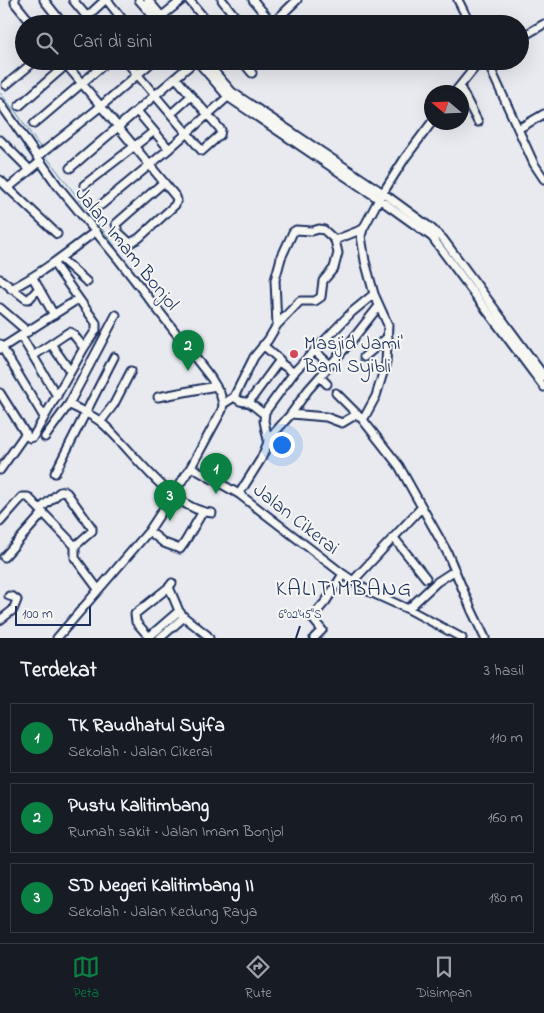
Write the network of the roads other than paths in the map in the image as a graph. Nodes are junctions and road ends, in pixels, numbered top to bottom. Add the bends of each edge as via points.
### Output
1 (15, 0) edge
2 (44, 0) edge
3 (73, 0) edge
4 (106, 0) edge
5 (139, 0) edge
6 (148, 0) edge
7 (182, 0) edge
8 (189, 0) edge
9 (223, 0) edge
10 (253, 0) edge
11 (298, 0) edge
12 (458, 0) edge
13 (288, 3) edge
14 (24, 15) edge
15 (56, 15) edge
16 (85, 15) edge
17 (89, 15) edge
18 (118, 15) edge
19 (152, 15) edge
20 (154, 15) edge
21 (164, 15) edge
22 (202, 15) edge
23 (234, 15) edge
24 (265, 15) edge
25 (279, 15) edge
26 (466, 15) edge
27 (544, 24) edge
28 (529, 33) edge
29 (24, 70) edge
30 (57, 70) edge
31 (70, 70) edge
32 (98, 70) edge
33 (133, 70) edge
34 (143, 70) edge
35 (185, 70) edge
36 (205, 70) edge
37 (212, 70) edge
38 (250, 70) edge
39 (473, 70) edge
40 (491, 70) edge
41 (252, 73) dead end
42 (137, 75) junction
43 (176, 78) junction
44 (82, 84) junction
45 (6, 85) dead end
46 (462, 85) edge
47 (230, 95) junction
48 (156, 96) junction
49 (191, 96) junction
50 (0, 103) edge
51 (19, 106) dead end
52 (100, 107) junction
53 (469, 108) edge
54 (138, 111) junction
55 (171, 114) junction
56 (207, 114) junction
57 (544, 114) edge
58 (478, 122) dead end
59 (34, 124) dead end
60 (118, 127) junction
61 (518, 129) junction
62 (426, 130) edge
63 (153, 132) junction
64 (186, 133) junction
65 (0, 140) edge
66 (134, 146) junction
67 (169, 149) junction
68 (42, 155) junction
69 (149, 164) junction
70 (70, 168) dead end
71 (29, 170) junction
72 (544, 179) edge
73 (0, 180) edge
74 (164, 182) junction
75 (84, 186) dead end
76 (8, 188) junction
77 (381, 196) junction
78 (101, 205) dead end
79 (363, 229) junction
80 (96, 231) junction
81 (58, 234) dead end
82 (335, 240) junction
83 (60, 258) junction
84 (54, 264) junction
85 (33, 278) junction
86 (0, 279) edge
87 (87, 282) dead end
88 (39, 288) junction
89 (11, 289) junction
90 (374, 294) junction
91 (78, 299) junction
92 (379, 306) junction
93 (0, 308) edge
94 (54, 315) junction
95 (116, 315) dead end
96 (277, 325) junction
97 (28, 332) junction
98 (21, 336) junction
99 (388, 337) junction
100 (51, 344) junction
101 (263, 345) junction
102 (1, 347) edge
103 (84, 348) junction
104 (315, 351) junction
105 (33, 356) junction
106 (364, 357) dead end
107 (114, 358) dead end
108 (280, 361) junction
109 (330, 365) junction
110 (70, 371) junction
111 (131, 371) dead end
112 (294, 373) junction
113 (544, 376) edge
114 (320, 377) junction
115 (327, 384) dead end
116 (216, 386) junction
117 (544, 387) edge
118 (0, 393) edge
119 (336, 393) dead end
120 (57, 396) junction
121 (158, 397) dead end
122 (230, 400) junction
123 (249, 402) junction
124 (69, 404) junction
125 (85, 413) junction
126 (264, 414) junction
127 (291, 414) junction
128 (356, 414) junction
129 (44, 416) junction
130 (362, 420) junction
131 (101, 421) junction
132 (26, 434) junction
133 (45, 436) dead end
134 (268, 440) junction
135 (191, 467) junction
136 (0, 470) edge
137 (55, 473) dead end
138 (234, 491) junction
139 (173, 496) junction
140 (422, 507) junction
141 (42, 511) junction
142 (202, 513) junction
143 (212, 513) dead end
144 (0, 522) edge
145 (149, 532) junction
146 (394, 538) junction
147 (74, 546) junction
148 (4, 557) dead end
149 (454, 571) junction
150 (343, 574) junction
151 (426, 578) dead end
152 (353, 581) junction
153 (98, 589) junction
154 (9, 596) dead end
155 (408, 609) junction
156 (181, 614) junction
157 (0, 620) edge
158 (450, 635) edge
159 (57, 638) edge
160 (150, 638) edge
161 (160, 638) edge
162 (209, 638) edge
163 (314, 638) edge
164 (462, 638) edge
165 (485, 638) edge

1 - 14 street
2 - 15 street
3 - 16 street
4 - 17 street
4 - 18 street
5 - 19 street
6 - 20 street
7 - 21 street
8 - 22 street
9 - 23 street
10 - 24 street
11 - 13 street
12 - 26 street
13 - 25 street
27 - 28 street
29 - 45 street
30 - 51 street
31 - 44 street
32 - 44 street
33 - 42 street
34 - 42 street
35 - 43 street
36 - 47 street
37 - 47 street
38 - 41 street
39 - 46 street
40 - 61 street
42 - 48 street
42 - 52 street
43 - 48 street
43 - 49 street
44 - 52 street
44 - 59 street
47 - 56 street
47 - 77 street
48 - 54 street
48 - 55 street
49 - 55 street
49 - 56 street
50 - 68 street, Jalan Imam Bonjol
52 - 60 street
52 - 68 street
53 - 58 street
54 - 60 street
54 - 63 street
55 - 64 street
56 - 64 street
56 - 64 street via 221,132 203,150
57 - 61 street
60 - 66 street
60 - 70 street
61 - 72 street
62 - 77 street
63 - 66 street
63 - 67 street
64 - 67 street
65 - 71 street
66 - 69 street
66 - 75 street
67 - 69 street
68 - 71 street
68 - 80 street, Jalan Imam Bonjol via 57,185
69 - 74 street
69 - 78 street
71 - 76 street
73 - 76 street
74 - 74 street via 176,197 176,203 130,243 118,232 116,224
76 - 81 street
77 - 79 street
77 - 113 street via 443,239
77 - 117 street via 439,245
79 - 82 street
79 - 90 street via 361,240
80 - 83 street
80 - 116 street, Jalan Imam Bonjol
82 - 96 street via 338,253 334,268 323,282 321,298 300,301
82 - 96 street via 322,229 293,232 275,280
83 - 84 street
83 - 87 street
84 - 85 street
84 - 91 street
85 - 88 street
85 - 89 street
86 - 89 street
88 - 89 street via 29,299
88 - 94 street
90 - 92 street
90 - 104 street
91 - 94 street
91 - 103 street via 97,326
92 - 99 street via 388,325
92 - 109 street
93 - 97 street
94 - 97 street
95 - 124 street
96 - 101 street
97 - 98 street
98 - 102 street
98 - 105 street
99 - 106 street
99 - 130 street via 382,379
100 - 103 street via 70,332
100 - 105 street
100 - 110 street
101 - 108 street
101 - 122 street
102 - 129 street
103 - 110 street
104 - 109 street
104 - 112 street
105 - 120 street
107 - 125 street
108 - 112 street
108 - 123 street
109 - 114 street
110 - 120 street
111 - 131 street
112 - 126 street
114 - 115 street
114 - 127 street
116 - 121 street
116 - 122 street, Jalan Imam Bonjol
118 - 132 street
119 - 128 street
120 - 129 street
122 - 123 street
122 - 135 street
123 - 126 street
124 - 125 street
124 - 133 street
125 - 131 street
125 - 137 street
126 - 134 street
127 - 128 street via 326,416 340,423
127 - 134 street
128 - 130 street
129 - 132 street via 34,437 29,438
130 - 140 street via 393,458
131 - 139 street
132 - 136 street
134 - 138 street via 261,459
135 - 138 street, Jalan Cikerai
135 - 139 street
138 - 150 street, Jalan Cikerai
139 - 142 street
139 - 145 street
140 - 146 street
140 - 149 street
141 - 144 street via 28,496 24,496
141 - 147 street
141 - 147 street via 60,492 67,493 92,528
141 - 148 street
142 - 143 street
142 - 145 street via 180,549
145 - 153 street
146 - 151 street
146 - 152 street
147 - 153 street via 75,558
149 - 155 street
149 - 165 street
150 - 152 street, Jalan Cikerai
150 - 163 street via 313,616 322,630
152 - 155 street, Jalan Cikerai
153 - 159 street
154 - 157 street via 16,600 16,606
155 - 158 street, Jalan Cikerai
156 - 160 street
156 - 160 street via 170,585 135,614 136,622
156 - 161 street
156 - 162 street
158 - 164 street, Jalan Cikerai

